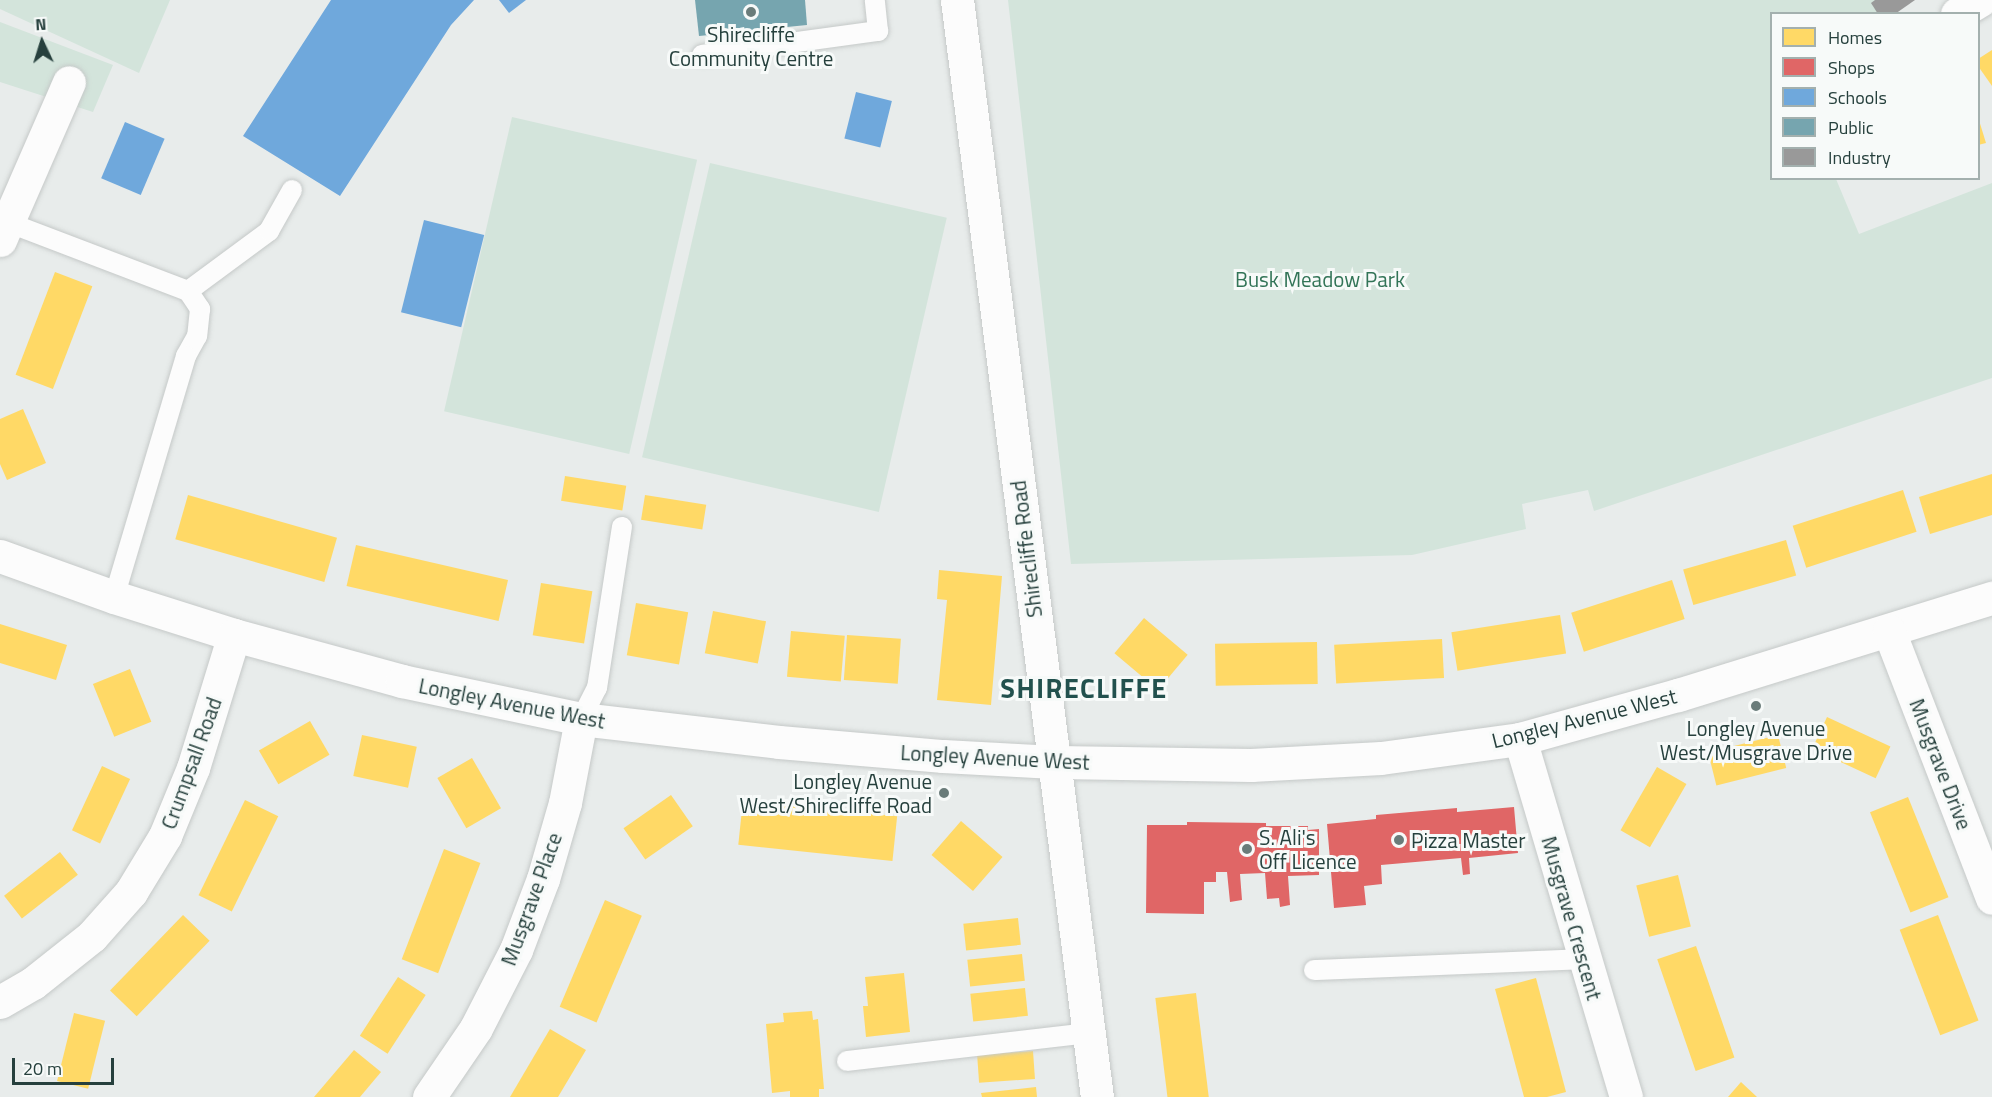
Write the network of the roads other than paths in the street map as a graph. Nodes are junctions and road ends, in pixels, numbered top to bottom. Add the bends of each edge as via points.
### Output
1 (874, 0) edge
2 (957, 0) edge
3 (1980, 0) edge
4 (1960, 12) edge
5 (702, 56) dead end
6 (69, 82) dead end
7 (292, 190) dead end
8 (4, 231) edge
9 (188, 291) junction
10 (622, 527) dead end
11 (0, 556) edge
12 (114, 597) junction
13 (1992, 598) edge
14 (1889, 631) junction
15 (234, 635) junction
16 (581, 719) junction
17 (1520, 739) junction
18 (1054, 762) junction
19 (1992, 898) edge
20 (1583, 958) junction
21 (1314, 970) dead end
22 (0, 1002) edge
23 (1089, 1033) junction
24 (847, 1061) dead end
25 (429, 1097) edge
26 (1097, 1097) edge
27 (1626, 1097) edge

1 - 5 lane via 878,31
2 - 18 street, Shirecliffe Road
3 - 4 street
6 - 8 street
7 - 9 lane via 268,231
8 - 9 lane
9 - 12 lane via 200,309 197,336 186,356
10 - 16 lane via 597,688
11 - 12 street, Longley Avenue West
12 - 15 street, Longley Avenue West
13 - 14 street, Longley Avenue West
14 - 17 street, Longley Avenue West
14 - 19 street, Musgrave Drive
15 - 16 street, Longley Avenue West via 402,681
15 - 22 street, Crumpsall Road via 193,768 165,836 131,892 92,936 33,983
16 - 18 street, Longley Avenue West via 779,742
16 - 25 street, Musgrave Place via 565,802 543,879 516,950 476,1028
17 - 18 street, Longley Avenue West via 1381,758 1251,765
17 - 20 street, Musgrave Crescent
18 - 23 street, Shirecliffe Road
20 - 21 lane
20 - 27 street, Musgrave Crescent
23 - 24 lane
23 - 26 street, Shirecliffe Road

